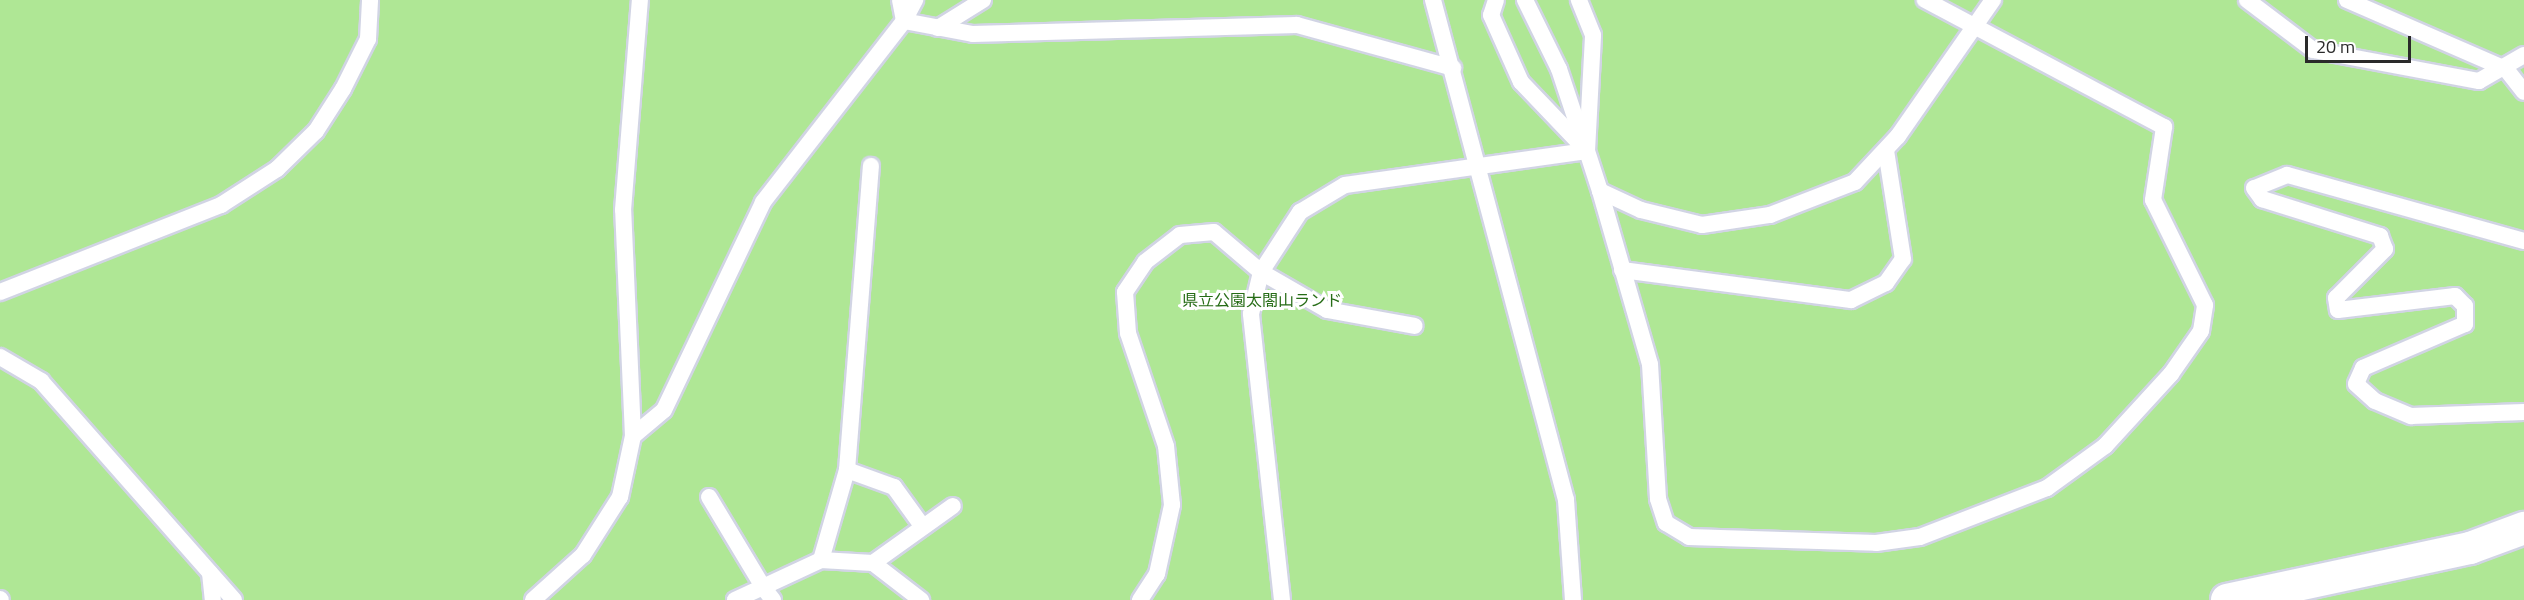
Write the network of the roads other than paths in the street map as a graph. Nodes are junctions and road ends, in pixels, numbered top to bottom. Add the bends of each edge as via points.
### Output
1 (370, 0) edge
2 (640, 0) edge
3 (900, 0) edge
4 (915, 0) edge
5 (983, 0) edge
6 (1433, 0) edge
7 (1496, 0) edge
8 (1525, 0) edge
9 (1579, 0) edge
10 (1925, 0) edge
11 (1993, 0) edge
12 (2247, 0) edge
13 (2348, 0) edge
14 (904, 21) junction
15 (1970, 27) junction
16 (938, 28) junction
17 (2524, 55) edge
18 (1453, 68) junction
19 (2506, 69) junction
20 (2524, 92) edge
21 (1587, 151) junction
22 (1886, 152) junction
23 (871, 166) dead end
24 (1479, 166) junction
25 (1600, 191) junction
26 (2524, 241) edge
27 (1622, 270) junction
28 (1261, 272) junction
29 (0, 292) edge
30 (1415, 326) dead end
31 (0, 357) edge
32 (2524, 412) edge
33 (633, 436) junction
34 (847, 470) junction
35 (709, 497) dead end
36 (953, 506) dead end
37 (923, 527) junction
38 (2524, 528) edge
39 (821, 560) junction
40 (873, 563) junction
41 (210, 573) junction
42 (768, 594) edge
43 (213, 600) edge
44 (234, 600) edge
45 (532, 600) edge
46 (735, 600) edge
47 (921, 600) edge
48 (1140, 600) edge
49 (1282, 600) edge
50 (1573, 600) edge
51 (2227, 600) edge

1 - 29 lane via 368,39 343,89 316,131 277,169 220,205
2 - 33 lane via 623,210
3 - 14 lane
4 - 14 lane
5 - 16 lane
6 - 18 lane
7 - 21 lane via 1491,15 1521,82
8 - 21 lane via 1559,69
9 - 21 lane via 1593,35
10 - 15 lane
11 - 15 lane
12 - 19 lane via 2313,50 2479,81
13 - 19 lane
14 - 16 lane
14 - 33 lane via 763,202 664,410
15 - 22 lane
15 - 27 lane via 2164,127 2153,200 2205,305 2201,331 2172,374 2105,446 2047,488 1920,537 1876,543 1689,537 1666,524 1658,499 1650,363
16 - 18 lane via 973,34 1297,25
17 - 19 lane
18 - 24 lane
19 - 20 lane
21 - 24 lane
21 - 25 lane
22 - 25 lane via 1855,182 1824,198 1770,215 1713,224 1641,210
22 - 27 lane via 1903,259 1886,283 1851,300
23 - 34 lane
24 - 28 lane via 1345,185 1316,198 1300,212
24 - 50 lane via 1566,500
25 - 27 lane
26 - 32 lane via 2288,175 2254,188 2262,199 2380,236 2385,249 2336,298 2338,310 2455,296 2465,306 2465,324 2363,368 2356,384 2375,401 2411,416
28 - 30 lane via 1328,310
28 - 48 lane via 1214,232 1180,235 1145,262 1125,292 1128,333 1166,446 1172,505 1156,574
28 - 49 lane via 1251,315
31 - 41 lane via 41,381
33 - 45 lane via 620,497 583,555
34 - 37 lane via 894,487
34 - 39 lane
35 - 42 lane
36 - 37 lane
37 - 40 lane
38 - 51 street via 2470,548
39 - 40 lane
39 - 42 lane
40 - 47 lane
41 - 43 lane
41 - 44 lane
42 - 46 lane

